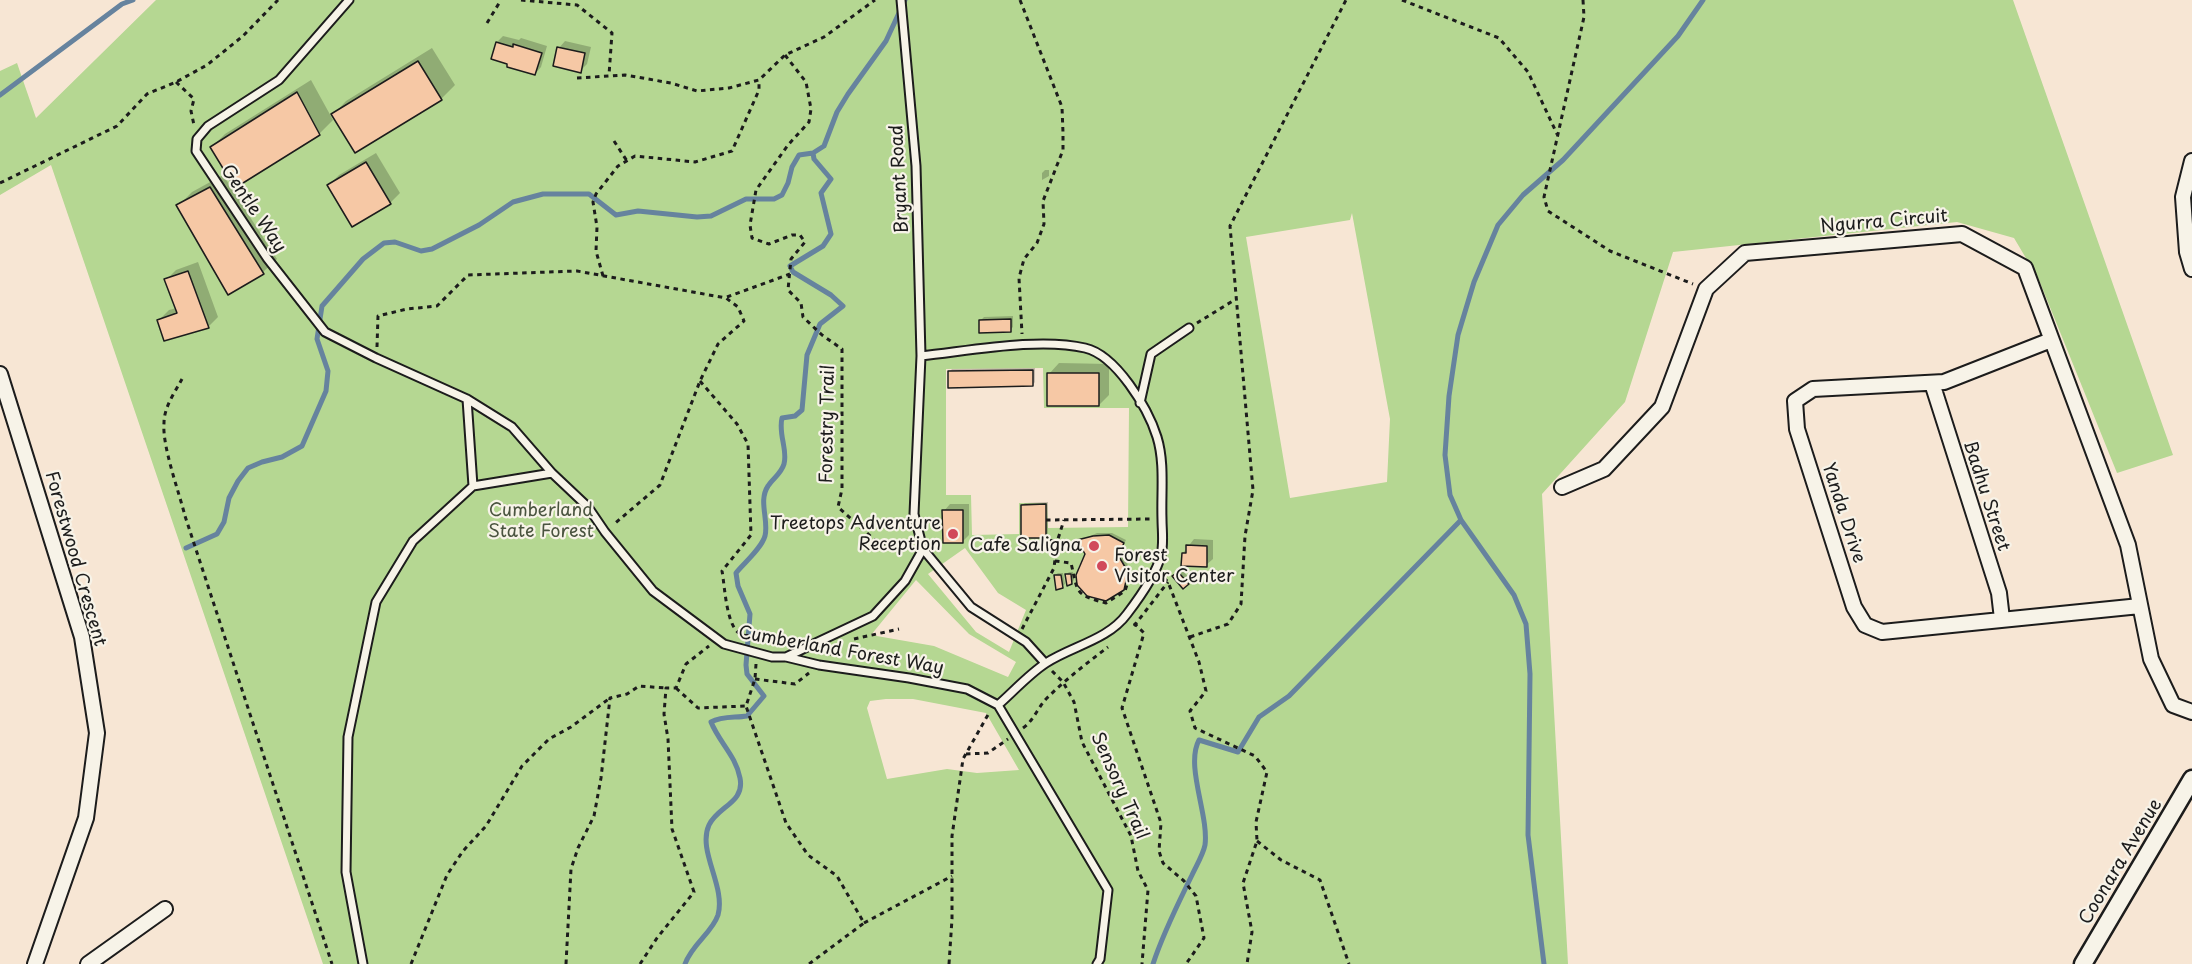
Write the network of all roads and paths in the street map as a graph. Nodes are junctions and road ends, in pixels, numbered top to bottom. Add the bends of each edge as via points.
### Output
1 (278, 0) edge
2 (349, 0) edge
3 (501, 0) edge
4 (521, 0) edge
5 (875, 0) edge
6 (901, 0) edge
7 (1020, 0) edge
8 (1346, 0) edge
9 (1402, 0) edge
10 (1583, 0) edge
11 (487, 23) dead end
12 (785, 55) junction
13 (609, 75) junction
14 (577, 78) dead end
15 (759, 80) junction
16 (176, 82) junction
17 (1558, 135) junction
18 (197, 138) junction
19 (614, 141) dead end
20 (627, 161) junction
21 (2192, 161) edge
22 (0, 183) edge
23 (2188, 205) edge
24 (2192, 269) edge
25 (790, 274) junction
26 (603, 276) junction
27 (1706, 289) junction
28 (726, 298) junction
29 (1236, 299) junction
30 (1189, 328) joint
31 (2051, 340) junction
32 (1023, 345) junction
33 (921, 356) junction
34 (376, 358) junction
35 (0, 374) edge
36 (182, 380) dead end
37 (700, 381) junction
38 (1932, 383) junction
39 (467, 399) junction
40 (1140, 403) junction
41 (552, 473) junction
42 (473, 486) junction
43 (1562, 488) dead end
44 (1162, 519) junction
45 (1046, 520) dead end
46 (1064, 520) junction
47 (605, 532) junction
48 (1041, 538) dead end
49 (1057, 542) junction
50 (923, 549) junction
51 (1055, 561) junction
52 (1155, 571) junction
53 (1168, 582) junction
54 (2140, 606) junction
55 (1126, 616) junction
56 (2001, 620) junction
57 (1136, 625) junction
58 (899, 628) dead end
59 (1126, 632) dead end
60 (1018, 637) junction
61 (1190, 638) junction
62 (721, 642) junction
63 (1108, 646) dead end
64 (772, 657) junction
65 (786, 657) junction
66 (1045, 663) junction
67 (819, 665) junction
68 (755, 672) dead end
69 (755, 679) junction
70 (1063, 682) junction
71 (666, 688) junction
72 (675, 688) junction
73 (610, 698) junction
74 (998, 705) junction
75 (746, 706) junction
76 (2192, 712) edge
77 (1015, 734) junction
78 (966, 754) junction
79 (2192, 779) edge
80 (1257, 841) junction
81 (952, 876) junction
82 (165, 909) dead end
83 (864, 923) junction
84 (34, 964) edge
85 (88, 964) edge
86 (332, 964) edge
87 (363, 964) edge
88 (411, 964) edge
89 (566, 964) edge
90 (640, 964) edge
91 (809, 964) edge
92 (949, 964) edge
93 (1097, 964) edge
94 (1142, 964) edge
95 (1186, 964) edge
96 (1247, 964) edge
97 (1349, 964) edge
98 (2083, 964) edge

1 - 16 path via 243,36
2 - 18 lane via 279,80 207,126
3 - 11 path
4 - 13 path via 577,5 612,33
5 - 12 path via 824,37
6 - 33 lane, Bryant Road via 916,166
7 - 32 path via 1062,108 1063,133 1063,150 1043,201 1044,224 1037,243 1024,259 1019,278
8 - 29 path via 1230,226
9 - 17 path via 1499,38 1528,72
10 - 17 path via 1584,17
12 - 15 path
12 - 25 path via 806,82 809,122 756,190 750,225 752,238 769,244 792,236 800,236 805,242 790,259
13 - 14 path
13 - 15 path via 671,83 697,91
15 - 20 path via 759,90 732,151 695,162 635,156
16 - 18 path via 194,99 191,111
16 - 22 path via 147,94 117,126
17 - 27 path via 1544,197 1548,211 1610,250
18 - 34 lane, Gentle Way via 196,152 267,258 325,332
19 - 20 path
20 - 26 path via 618,166 593,202 596,251
21 - 23 street via 2183,197
23 - 24 street via 2187,252
25 - 28 path
25 - 50 path, Forestry Trail via 788,290 801,303 803,317 842,349 842,489 838,507 878,543
26 - 28 path
26 - 34 path via 577,271 468,274 437,306 378,316
27 - 31 street, Ngurra Circuit via 1745,253 1962,234 2025,268
27 - 43 street, Ngurra Circuit via 1662,407 1604,470
28 - 37 path via 738,307 744,321 718,344
29 - 30 path
29 - 61 path via 1253,490 1245,536 1242,604 1228,624
30 - 40 lane via 1151,354
31 - 38 street, Yanda Drive via 1944,382
31 - 54 street, Ngurra Circuit via 2127,545
32 - 33 lane
32 - 40 lane via 1085,348 1104,356 1119,370
33 - 50 lane, Bryant Road via 914,514
34 - 39 lane, Gentle Way
35 - 84 street, Forestwood Crescent via 82,637 97,733 86,818
36 - 86 path via 170,400 164,422 168,451 185,516
37 - 47 path via 660,485
37 - 64 path via 737,424 748,444 751,535 722,571 729,614 733,629 743,635 776,636 778,646
38 - 56 street, Badhu Street via 1999,593
38 - 56 street, Yanda Drive via 1813,389 1795,401 1797,429 1854,607 1865,625 1882,632
39 - 41 lane, Gentle Way via 512,427
39 - 42 lane
40 - 44 lane via 1157,436
41 - 42 lane
41 - 47 lane, Cumberland Forest Way via 588,507
42 - 87 lane via 413,541 376,602 348,737 346,872
44 - 46 path
44 - 52 lane via 1162,552
45 - 46 path
46 - 49 path
47 - 62 lane, Cumberland Forest Way via 653,591
48 - 49 path
49 - 51 path
50 - 60 lane via 971,607
50 - 65 lane via 904,581 873,616
51 - 52 path via 1071,563 1075,586 1086,598 1106,603 1125,591 1130,576
51 - 60 path
52 - 53 path
52 - 55 lane
53 - 57 path
53 - 61 path
54 - 56 street, Yanda Drive
54 - 76 street, Ngurra Circuit via 2151,659 2173,705
55 - 57 path
55 - 66 lane via 1104,633
57 - 59 path
57 - 95 path, Sensory Trail via 1144,633 1122,708 1161,823 1162,863 1184,880 1196,896 1203,938
58 - 67 path via 848,640
60 - 66 lane
61 - 80 path via 1206,691 1190,711 1195,728 1255,756 1267,772 1256,822
62 - 64 lane, Cumberland Forest Way
62 - 72 path via 686,664
63 - 70 path
64 - 65 lane, Cumberland Forest Way
65 - 67 lane, Cumberland Forest Way
66 - 70 path, Sensory Trail
66 - 74 lane
67 - 69 path via 795,684
67 - 74 lane, Cumberland Forest Way via 967,689
68 - 69 path
69 - 75 path
70 - 77 path via 1032,722
70 - 94 path, Sensory Trail via 1074,702 1082,742 1131,836 1138,871 1148,890
71 - 72 path
71 - 73 path via 639,686
71 - 90 path via 664,714 672,829 694,892
72 - 75 path via 698,708
73 - 88 path via 571,728 549,739 522,766 486,826 447,875
73 - 89 path via 594,816 571,869
74 - 77 lane
74 - 78 path via 987,714
75 - 83 path via 786,823 808,855 837,876
77 - 78 path via 988,753
77 - 93 lane via 1108,890
78 - 81 path via 952,836
79 - 98 street, Coonara Avenue
80 - 96 path via 1243,883 1252,932
80 - 97 path via 1281,860 1320,880
81 - 83 path
81 - 92 path
82 - 85 street
83 - 91 path

